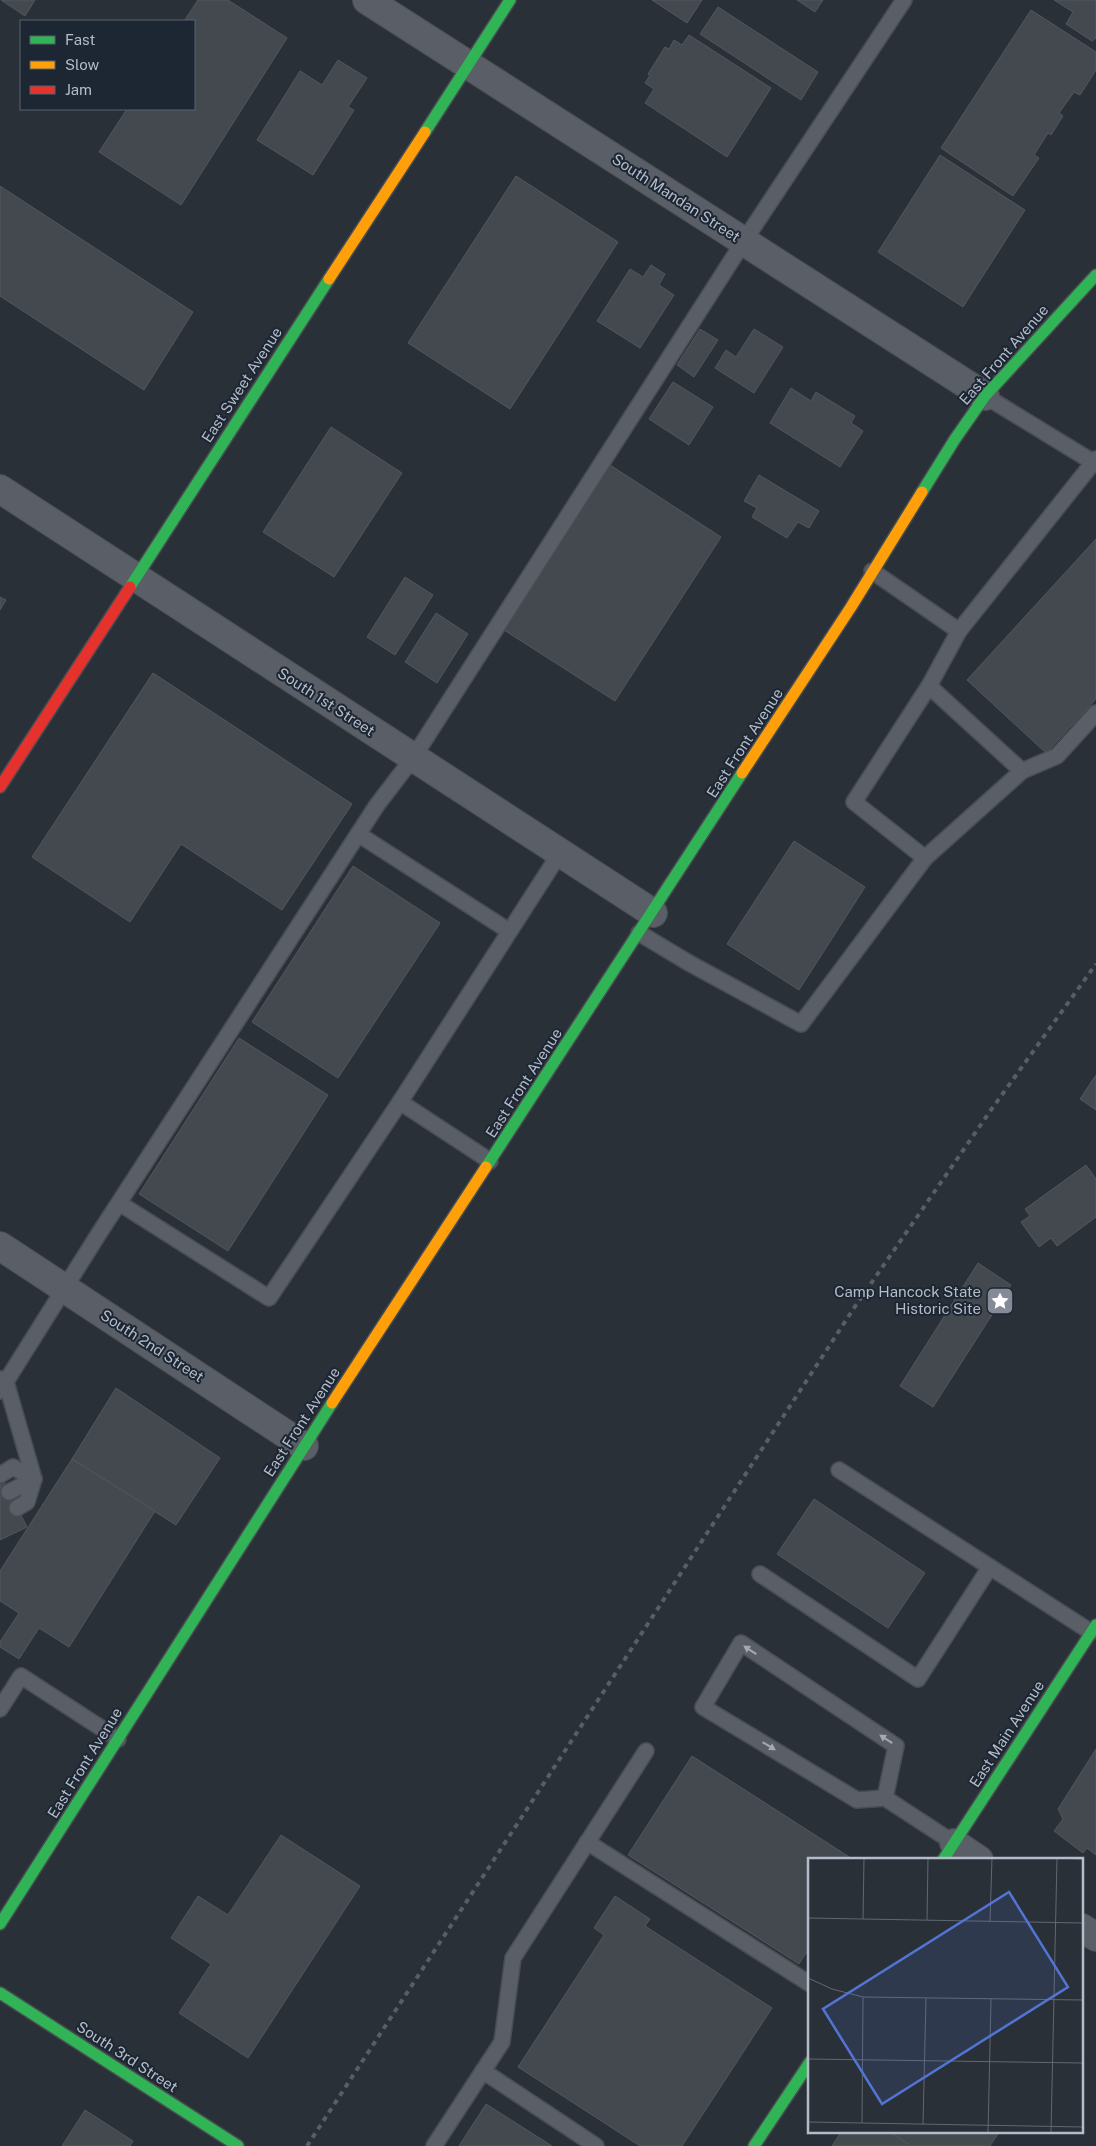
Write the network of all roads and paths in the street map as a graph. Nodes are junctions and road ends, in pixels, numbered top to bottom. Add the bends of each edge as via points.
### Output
1 (367, 0) edge
2 (510, 0) edge
3 (904, 0) edge
4 (468, 64) junction
5 (744, 241) junction
6 (1095, 278) edge
7 (985, 396) junction
8 (1095, 460) edge
9 (0, 489) edge
10 (872, 572) junction
11 (135, 578) junction
12 (960, 631) junction
13 (929, 686) junction
14 (1096, 713) edge
15 (413, 758) junction
16 (1022, 770) junction
17 (0, 786) edge
18 (358, 834) junction
19 (560, 853) junction
20 (925, 858) junction
21 (646, 923) junction
22 (509, 931) junction
23 (400, 1102) junction
24 (490, 1161) junction
25 (119, 1202) junction
26 (0, 1246) edge
27 (65, 1290) junction
28 (2, 1384) edge
29 (304, 1446) junction
30 (839, 1470) dead end
31 (0, 1475) edge
32 (34, 1479) junction
33 (9, 1492) dead end
34 (17, 1508) dead end
35 (990, 1567) junction
36 (760, 1574) dead end
37 (1094, 1628) edge
38 (2, 1702) edge
39 (118, 1738) junction
40 (646, 1750) dead end
41 (885, 1798) junction
42 (587, 1842) junction
43 (948, 1852) edge
44 (971, 1858) edge
45 (0, 1924) edge
46 (1084, 1929) edge
47 (1096, 1937) edge
48 (808, 1983) edge
49 (0, 1992) edge
50 (808, 2065) edge
51 (482, 2072) junction
52 (238, 2146) edge
53 (434, 2146) edge
54 (596, 2146) edge
55 (754, 2146) edge

1 - 4 street, South Mandan Street
2 - 4 street, East Sweet Avenue
3 - 5 lane
4 - 5 street, South Mandan Street
4 - 11 street, East Sweet Avenue
5 - 7 street, South Mandan Street
5 - 15 lane
6 - 7 street, East Front Avenue
7 - 8 lane
7 - 10 street, East Front Avenue
8 - 12 lane
9 - 11 street, South 1st Street
10 - 12 lane
10 - 21 street, East Front Avenue
11 - 15 street, South 1st Street
11 - 17 street, East Sweet Avenue
12 - 13 lane
13 - 16 lane
13 - 20 lane via 854,802
14 - 16 lane via 1057,756
15 - 18 lane
15 - 19 street, South 1st Street
16 - 20 lane
18 - 22 lane
18 - 25 lane
19 - 21 street, South 1st Street
19 - 22 lane
20 - 21 lane via 801,1024 689,963
21 - 24 street, East Front Avenue
22 - 23 lane
23 - 24 lane
23 - 25 lane via 269,1298
24 - 29 street, East Front Avenue
25 - 27 lane
26 - 27 street, South 2nd Street
27 - 28 lane
27 - 29 street, South 2nd Street
28 - 32 lane
29 - 39 street, East Front Avenue
30 - 35 lane
31 - 32 lane via 13,1467
32 - 33 lane
32 - 34 lane via 27,1502
35 - 36 lane via 918,1679
35 - 37 lane
37 - 43 street, East Main Avenue
38 - 39 lane via 21,1676
39 - 45 street, East Front Avenue
40 - 42 lane
41 -> 41 lane via 896,1746 741,1643 703,1706 857,1800
41 - 43 lane
42 - 48 lane
42 - 51 lane via 513,1958 502,2042
43 - 44 street
46 - 47 street
49 - 52 street, South 3rd Street
50 - 55 street
51 - 53 lane
51 - 54 lane

